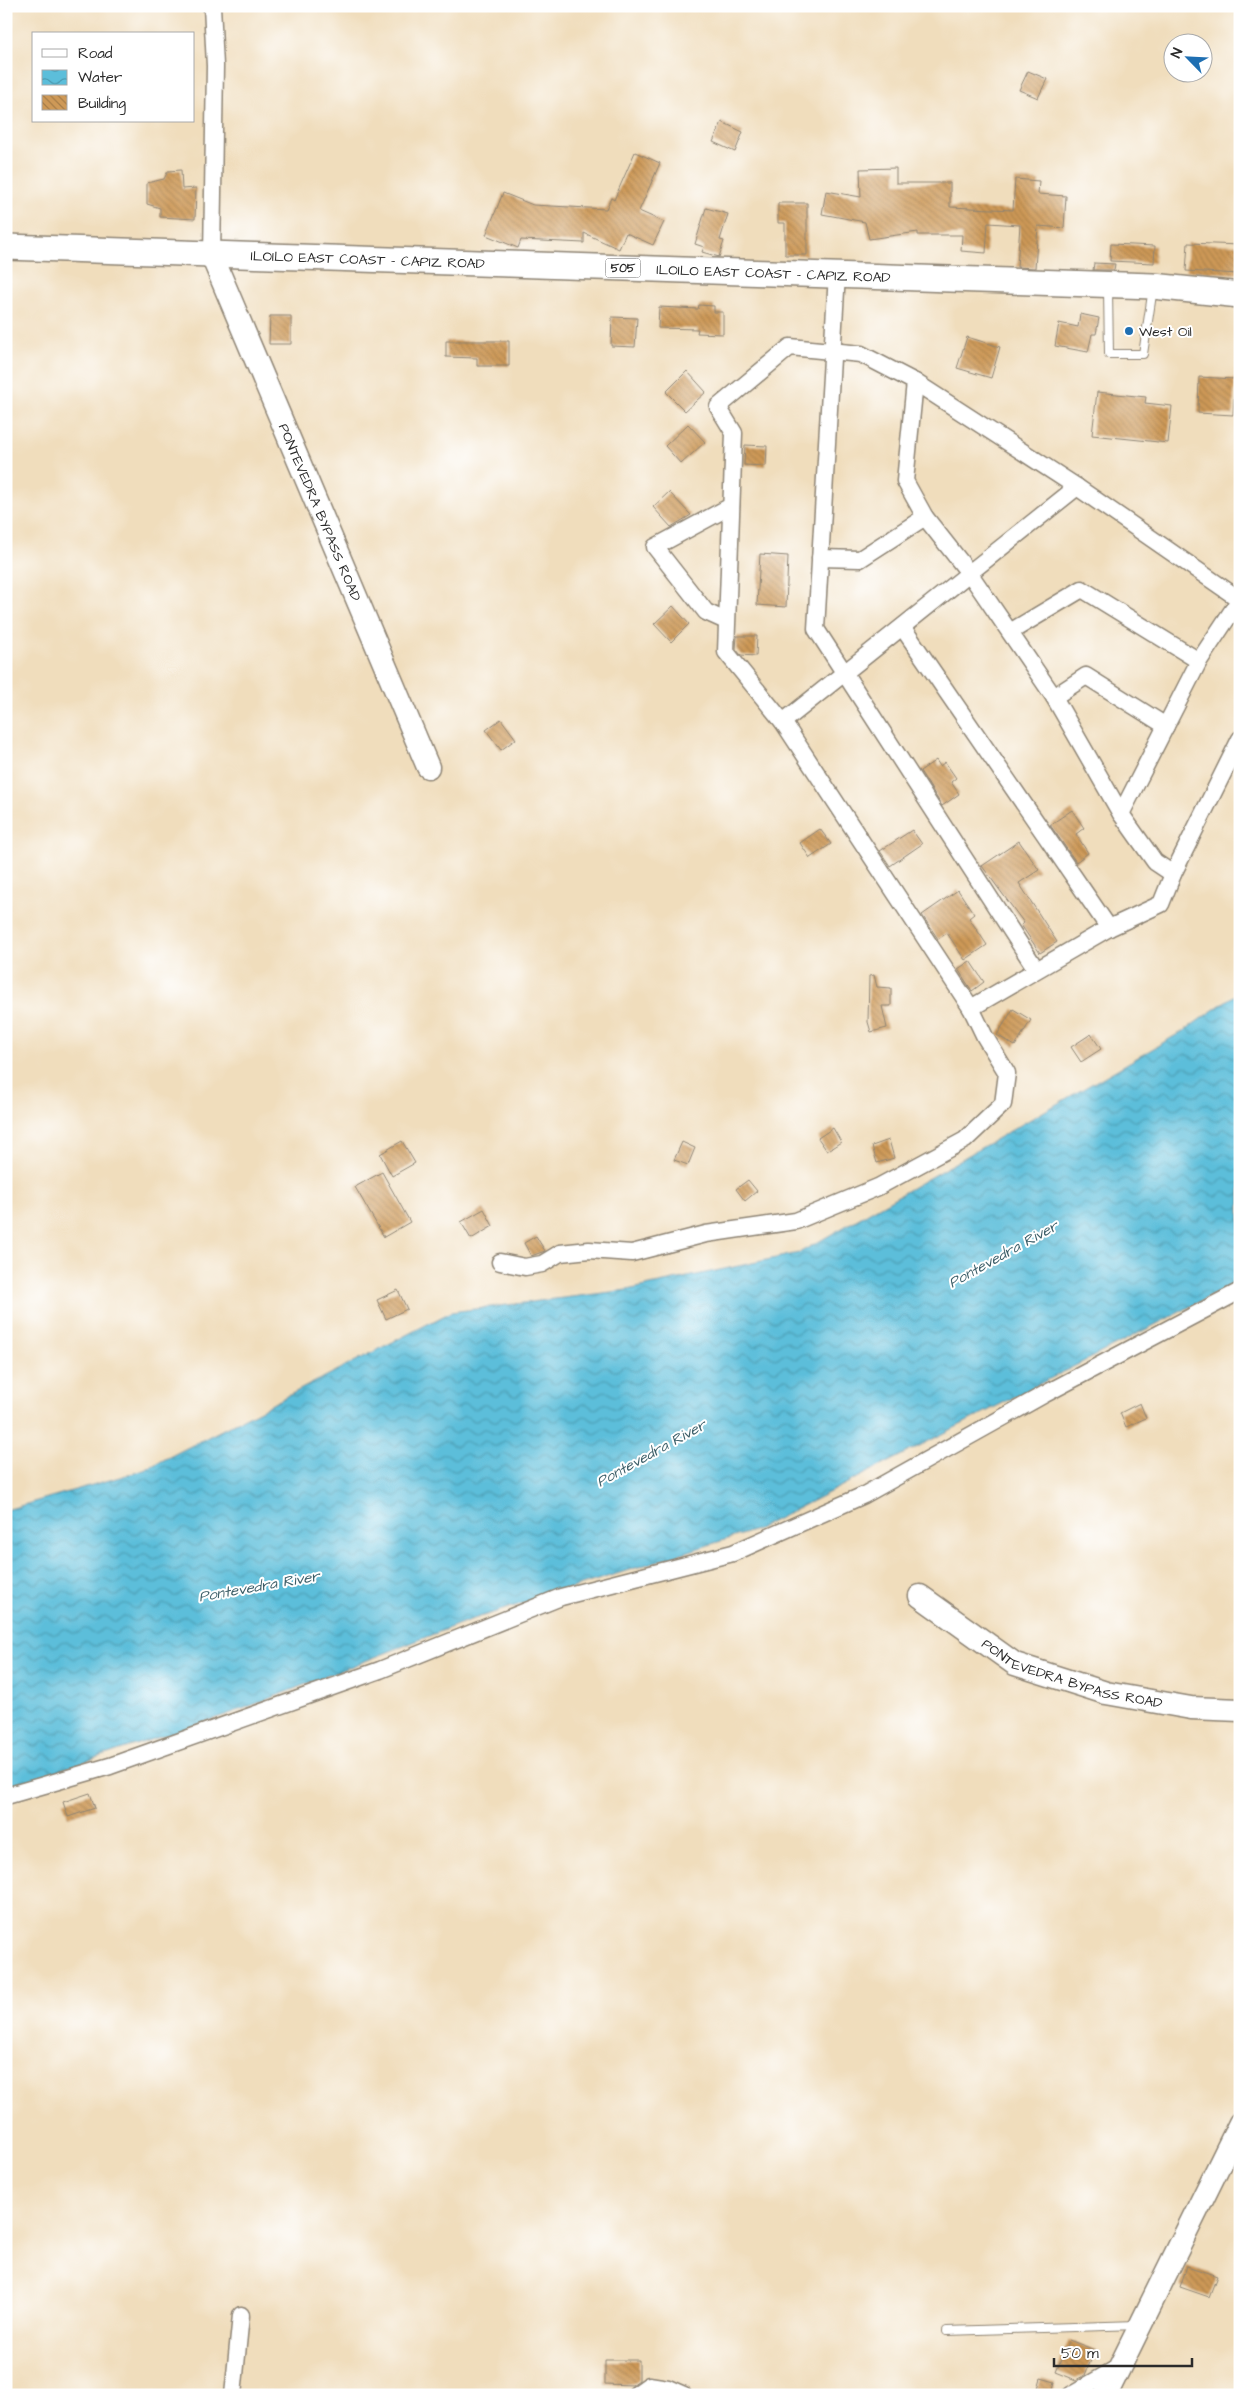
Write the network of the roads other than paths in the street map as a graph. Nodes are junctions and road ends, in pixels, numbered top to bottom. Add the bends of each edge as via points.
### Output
1 (212, 6) edge
2 (6, 248) edge
3 (212, 256) junction
4 (837, 274) junction
5 (1108, 284) junction
6 (1154, 286) junction
7 (1240, 294) edge
8 (833, 351) junction
9 (915, 382) junction
10 (1077, 487) junction
11 (731, 506) junction
12 (925, 517) junction
13 (820, 558) junction
14 (970, 574) junction
15 (1240, 599) edge
16 (726, 622) junction
17 (902, 628) junction
18 (1010, 632) junction
19 (1199, 661) junction
20 (846, 673) junction
21 (1054, 697) junction
22 (782, 722) junction
23 (1166, 726) junction
24 (1240, 739) edge
25 (428, 767) dead end
26 (1121, 814) junction
27 (1173, 874) junction
28 (1109, 928) junction
29 (1036, 969) junction
30 (971, 1008) junction
31 (500, 1262) dead end
32 (1240, 1291) edge
33 (920, 1596) dead end
34 (1240, 1710) edge
35 (6, 1796) edge
36 (1240, 2123) edge
37 (241, 2315) dead end
38 (1139, 2325) junction
39 (948, 2331) dead end
40 (1119, 2367) junction
41 (233, 2395) edge
42 (635, 2395) edge
43 (684, 2395) edge
44 (1071, 2395) edge
45 (1106, 2395) edge

1 - 3 street via 215,66
2 - 3 main road, ILOILO EAST COAST – CAPIZ ROAD / 505
3 - 4 main road, ILOILO EAST COAST – CAPIZ ROAD / 505
3 - 25 main road, PONTEVEDRA BYPASS ROAD
4 - 5 main road, ILOILO EAST COAST – CAPIZ ROAD / 505
4 - 8 street
5 - 6 main road, ILOILO EAST COAST – CAPIZ ROAD / 505
5 - 6 lane via 1109,354 1143,354
6 - 7 main road, ILOILO EAST COAST – CAPIZ ROAD / 505
8 - 9 street via 861,354
8 - 11 street via 790,347 718,407 734,433
8 - 13 street
9 - 10 street
9 - 12 street via 906,481
10 - 14 street
10 - 15 street
11 - 16 street
11 - 16 street via 655,547 706,612
12 - 13 street via 860,559
12 - 14 street
13 - 20 street via 816,629
14 - 17 street
14 - 18 street
15 - 19 street
16 - 22 street via 726,652
17 - 20 street
17 - 28 street
18 - 19 street via 1082,589
18 - 21 street
19 - 23 street
20 - 22 street
20 - 29 street
21 - 23 street via 1086,676
21 - 26 street
22 - 30 street
23 - 26 street
24 - 27 street
26 - 27 street via 1155,862
27 - 28 street via 1161,904
28 - 29 street
29 - 30 street
30 - 31 street via 1007,1073 1004,1104 965,1140 878,1187 796,1221 706,1234 632,1253 589,1250 560,1253 542,1264 525,1267
32 - 35 street via 864,1495 733,1553 561,1597 380,1670 110,1766
33 - 34 main road, PONTEVEDRA BYPASS ROAD via 1014,1664 1106,1693 1191,1708
36 - 38 main road
37 - 41 street
38 - 39 lane
38 - 40 main road
40 - 44 street
40 - 45 main road
42 - 43 street via 649,2385

